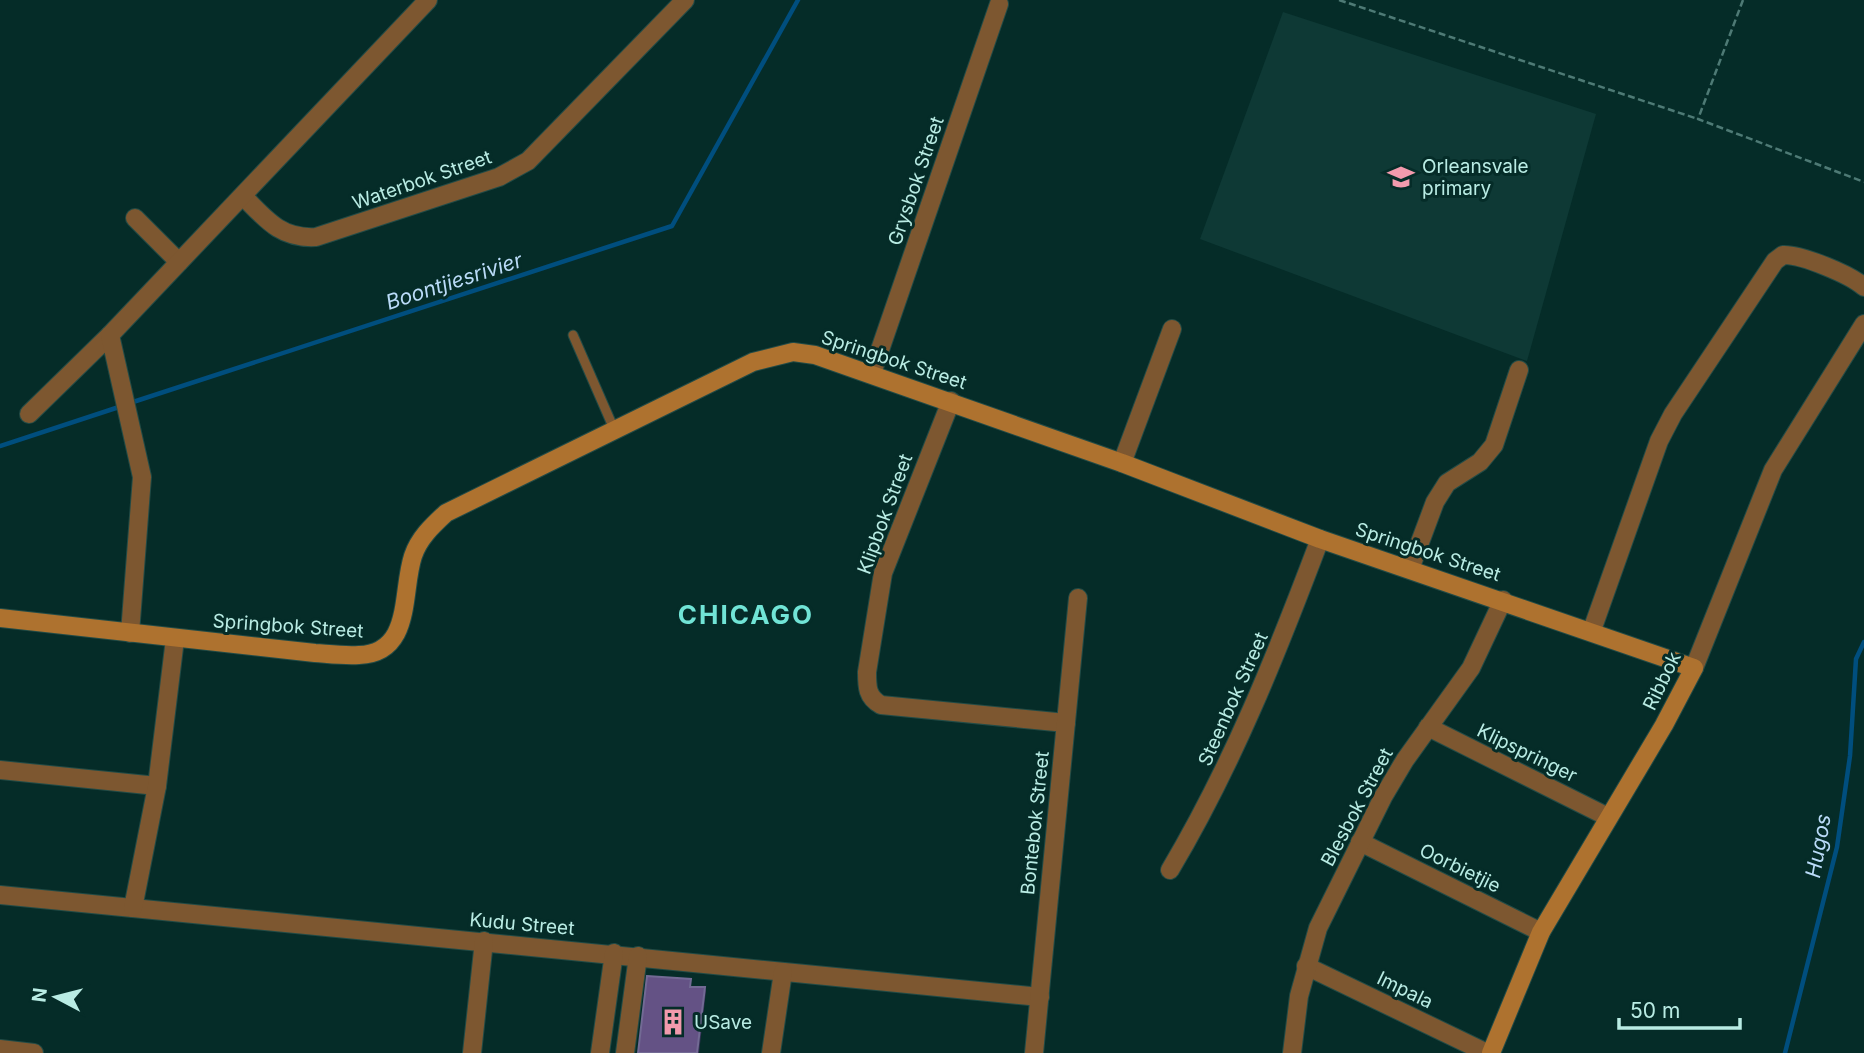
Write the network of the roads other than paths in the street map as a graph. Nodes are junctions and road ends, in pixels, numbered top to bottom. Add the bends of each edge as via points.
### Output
1 (428, 0) edge
2 (685, 0) edge
3 (999, 4) dead end
4 (244, 197) junction
5 (135, 218) dead end
6 (179, 262) junction
7 (1864, 287) edge
8 (1864, 324) edge
9 (1172, 329) dead end
10 (110, 335) junction
11 (573, 335) dead end
12 (1519, 370) dead end
13 (872, 373) junction
14 (951, 401) junction
15 (29, 414) dead end
16 (614, 429) junction
17 (1122, 463) junction
18 (1320, 538) junction
19 (1410, 569) junction
20 (1078, 598) dead end
21 (1503, 600) junction
22 (0, 618) edge
23 (1592, 630) junction
24 (130, 633) junction
25 (175, 639) junction
26 (1694, 668) junction
27 (1066, 723) junction
28 (1428, 727) junction
29 (0, 770) edge
30 (157, 786) junction
31 (1608, 817) junction
32 (1360, 842) junction
33 (1170, 870) dead end
34 (0, 895) edge
35 (133, 908) junction
36 (1541, 932) junction
37 (484, 941) junction
38 (614, 953) junction
39 (638, 956) junction
40 (1306, 965) junction
41 (783, 972) junction
42 (1040, 997) junction
43 (0, 1049) edge
44 (34, 1053) edge
45 (472, 1053) edge
46 (600, 1053) edge
47 (625, 1053) edge
48 (772, 1053) edge
49 (1034, 1053) edge
50 (1292, 1053) edge
51 (1489, 1053) edge

1 - 4 street
2 - 4 street, Waterbok Street via 528,161 499,177 307,237 284,234
3 - 13 street, Grysbok Street
4 - 6 street
5 - 6 street
6 - 10 street
7 - 23 street via 1798,257 1783,255 1776,261 1659,441
8 - 26 street, Ribbok via 1773,470
9 - 17 street
10 - 15 street
10 - 24 street via 142,477
11 - 16 lane
12 - 19 street via 1494,445 1447,484 1435,502
13 - 14 street, Springbok Street
13 - 16 street, Springbok Street via 815,355 774,355
14 - 17 street, Springbok Street
14 - 27 street, Klipbok Street via 883,573 867,688 872,700 881,705
16 - 25 street, Springbok Street via 446,513 426,532 413,555 403,619 392,641 379,650 360,656
17 - 18 street, Springbok Street
18 - 19 street, Springbok Street
18 - 33 street, Steenbok Street via 1257,702 1208,806
19 - 21 street, Springbok Street
20 - 27 street, Bontebok Street
21 - 23 street, Springbok Street
21 - 28 street, Blesbok Street via 1471,668
22 - 24 street, Springbok Street
23 - 26 street, Springbok Street
24 - 25 street, Springbok Street
25 - 30 street
26 - 31 street, Ribbok
27 - 42 street, Bontebok Street
28 - 31 street, Klipspringer
28 - 32 street, Blesbok Street via 1382,797
29 - 30 street
30 - 35 street
31 - 36 street, Ribbok
32 - 36 street, Oorbietjie
32 - 40 street, Blesbok Street via 1318,928
34 - 35 street, Kudu Street
35 - 37 street, Kudu Street
36 - 51 street, Ribbok
37 - 38 street, Kudu Street
37 - 45 street
38 - 39 street, Kudu Street
38 - 46 street
39 - 41 street, Kudu Street
39 - 47 street
40 - 50 street, Blesbok Street
40 - 51 street, Impala
41 - 42 street, Kudu Street
41 - 48 street
42 - 49 street, Bontebok Street
43 - 44 street

